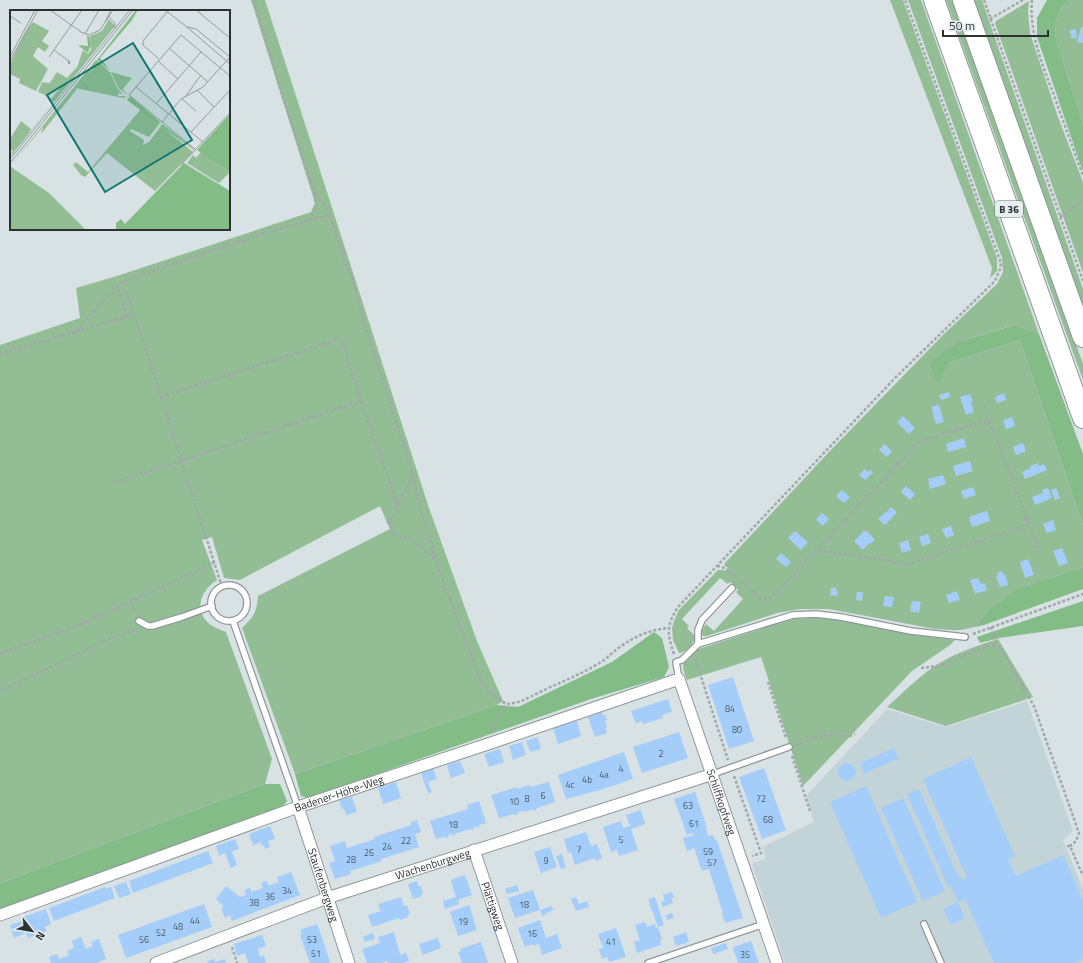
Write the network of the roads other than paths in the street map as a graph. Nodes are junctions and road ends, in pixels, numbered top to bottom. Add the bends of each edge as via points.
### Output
1 (934, 0) edge
2 (963, 0) edge
3 (1083, 337) edge
4 (1083, 418) edge
5 (732, 588) road end
6 (212, 606) junction
7 (139, 621) road end
8 (233, 621) junction
9 (965, 637) dead end
10 (698, 644) junction
11 (679, 679) junction
12 (789, 748) road end
13 (712, 774) junction
14 (298, 807) junction
15 (474, 850) junction
16 (327, 898) junction
17 (0, 915) edge
18 (764, 924) junction
19 (924, 924) dead end
20 (156, 963) edge
21 (349, 963) edge
22 (512, 963) edge
23 (648, 963) edge
24 (777, 963) edge
25 (941, 963) edge

1 - 4 highway, B 36
2 - 3 highway, B 36
5 - 10 lane via 702,620 698,630
6 - 7 lane via 164,623 148,626
6 - 8 lane via 214,613 219,617
6 - 8 lane via 217,590 232,585 239,588 245,594 248,605 244,614
8 - 14 lane
9 - 10 lane via 911,631 816,614 793,616
10 - 11 lane via 682,660 676,662
11 - 13 street, Schliffkopfweg
11 - 14 street, Badener-Höhe-Weg
12 - 13 lane
13 - 15 street, Wachenburgweg
13 - 18 street, Schliffkopfweg
14 - 16 street, Staufenbergweg
14 - 17 street, Badener-Höhe-Weg
15 - 16 street, Wachenburgweg
15 - 22 street, Plättigweg
16 - 20 street, Wachenburgweg
16 - 21 street, Staufenbergweg
18 - 23 lane
18 - 24 street, Schliffkopfweg
19 - 25 lane

